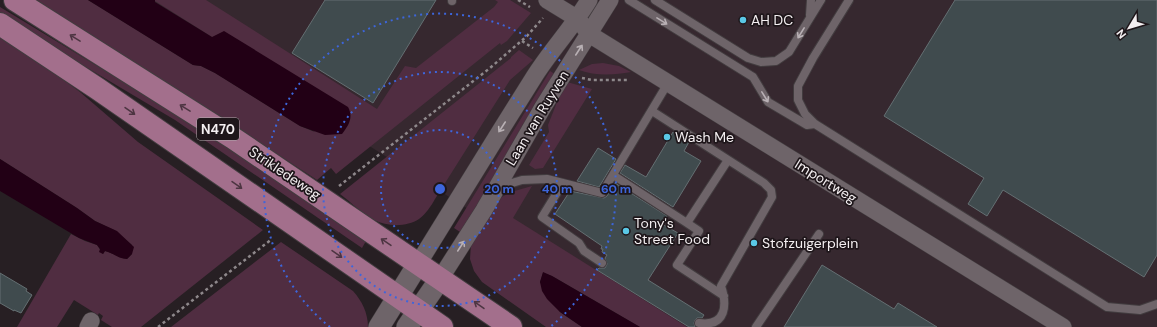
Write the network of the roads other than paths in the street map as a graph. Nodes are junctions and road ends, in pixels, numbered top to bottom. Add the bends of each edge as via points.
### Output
1 (15, 0) edge
2 (589, 0) edge
3 (610, 0) edge
4 (629, 0) edge
5 (655, 0) edge
6 (811, 0) edge
7 (821, 0) edge
8 (849, 0) edge
9 (551, 2) edge
10 (810, 18) junction
11 (578, 19) junction
12 (0, 24) edge
13 (589, 34) junction
14 (668, 83) junction
15 (652, 111) junction
16 (815, 124) junction
17 (728, 160) junction
18 (613, 175) junction
19 (563, 183) junction
20 (496, 187) junction
21 (687, 223) junction
22 (819, 234) dead end
23 (602, 262) dead end
24 (418, 264) junction
25 (440, 278) junction
26 (398, 296) junction
27 (724, 296) junction
28 (1157, 304) edge
29 (413, 319) edge
30 (699, 323) dead end
31 (379, 327) edge
32 (442, 327) edge
33 (511, 327) edge
34 (756, 327) edge
35 (1063, 327) edge

24 -> 1 main road, Strikledeweg / N470 via 233,138
2 - 11 street, Laan van Ruyven
3 - 13 street, Laan van Ruyven
4 -> 16 lane via 753,77 768,102 807,125
10 -> 5 lane via 789,52 776,61 761,62 748,58
6 - 10 lane
7 - 10 lane
8 - 16 lane via 798,86 798,100 805,114
9 - 11 street
11 - 13 street
11 -> 24 street, Laan van Ruyven via 535,75
12 -> 26 main road, N470
13 - 14 street, Importweg
20 -> 13 street, Laan van Ruyven
14 - 15 lane
14 - 35 street, Importweg
15 - 17 lane
15 - 18 lane
16 - 28 lane via 1107,308 1140,310
17 - 21 lane
17 - 27 lane via 764,183 771,190 772,198 721,286
18 - 19 lane via 602,193
18 - 21 lane
19 - 20 lane via 546,179 522,180
19 - 23 lane via 542,217
25 -> 20 street, Laan van Ruyven
21 - 27 lane via 699,231 677,265
22 - 34 lane
24 - 25 main road, Strikledeweg / N470
24 - 26 street
25 - 29 street
33 -> 25 main road, Strikledeweg / N470
26 - 29 main road, N470
26 - 31 street
27 - 30 lane via 722,318 712,325
29 - 32 main road, N470

